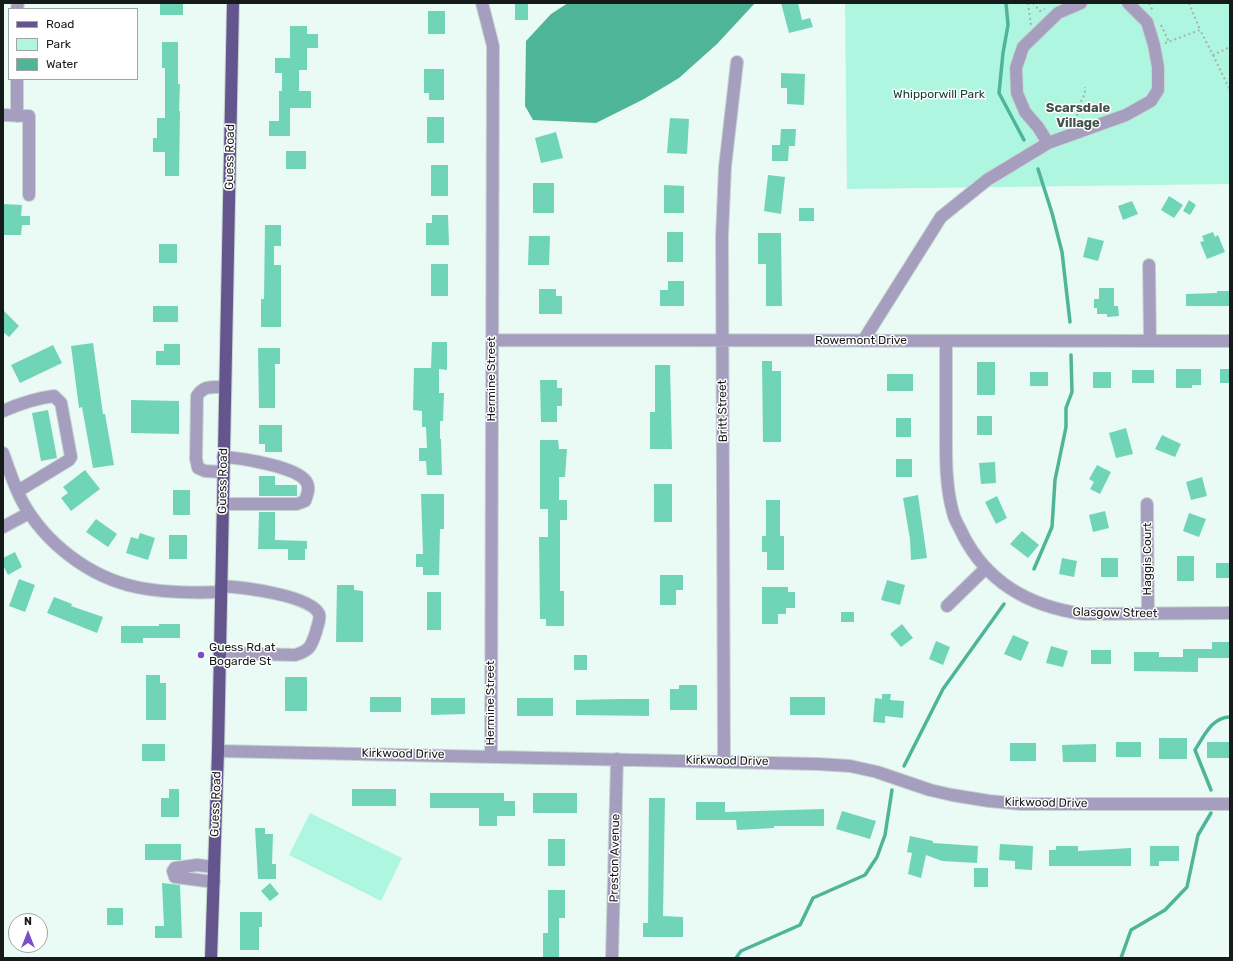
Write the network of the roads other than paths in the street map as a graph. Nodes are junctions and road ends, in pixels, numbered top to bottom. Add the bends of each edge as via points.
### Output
1 (233, 3) edge
2 (482, 3) edge
3 (1081, 3) edge
4 (1128, 3) edge
5 (737, 62) dead end
6 (17, 80) edge
7 (3, 115) edge
8 (17, 116) junction
9 (1048, 143) junction
10 (30, 195) dead end
11 (1149, 265) dead end
12 (492, 340) junction
13 (722, 340) junction
14 (946, 341) junction
15 (1150, 341) junction
16 (1230, 341) edge
17 (863, 342) junction
18 (225, 387) junction
19 (3, 411) edge
20 (3, 453) edge
21 (224, 457) junction
22 (223, 472) junction
23 (7, 476) edge
24 (18, 491) junction
25 (223, 504) junction
26 (1147, 504) dead end
27 (29, 513) junction
28 (3, 527) edge
29 (986, 568) junction
30 (221, 589) junction
31 (947, 606) dead end
32 (1148, 613) junction
33 (1230, 613) edge
34 (220, 653) junction
35 (218, 751) junction
36 (491, 756) junction
37 (617, 759) junction
38 (724, 761) junction
39 (1230, 804) edge
40 (214, 867) junction
41 (214, 882) junction
42 (211, 958) edge
43 (612, 958) edge

1 - 18 main road, Guess Road
2 - 12 street, Hermine Street via 493,46
3 - 9 street via 1058,13 1023,47 1016,68 1018,93 1025,112
4 - 9 street via 1147,22 1158,67 1158,90 1151,101 1141,108
5 - 13 street, Britt Street via 725,167
6 - 8 street
7 - 8 street
8 - 10 street via 29,116
9 - 17 street via 987,180 941,217
11 - 15 street
12 - 13 street, Rowemont Drive
12 - 36 street, Hermine Street
13 - 17 street, Rowemont Drive
13 - 38 street, Britt Street
14 - 15 street, Rowemont Drive
14 - 17 street, Rowemont Drive
14 - 29 street, Glasgow Street via 946,469 949,495 953,515 971,550
15 - 16 street, Rowemont Drive
18 - 21 main road, Guess Road
18 - 22 street via 207,387 200,391 196,404 198,468
19 - 24 street via 54,396 61,402 71,457
20 - 23 street
21 - 22 main road, Guess Road
21 - 25 street via 244,458 303,476 309,490 305,501 297,504
22 - 25 main road, Guess Road
23 - 24 street
24 - 27 street
25 - 30 main road, Guess Road
26 - 32 street, Haggis Court
27 - 28 street
27 - 30 street via 50,540 66,553 84,566 116,581 158,591
29 - 31 street
29 - 32 street, Glasgow Street via 1012,590 1049,608 1084,614
30 - 34 main road, Guess Road
30 - 34 street via 248,588 298,600 314,607 320,618 311,647 295,655
32 - 33 street, Glasgow Street
34 - 35 main road, Guess Road
35 - 36 street, Kirkwood Drive
35 - 40 main road, Guess Road
36 - 37 street, Kirkwood Drive
37 - 38 street, Kirkwood Drive
37 - 43 street, Preston Avenue
38 - 39 street, Kirkwood Drive via 850,766 877,772 930,790 1021,804
40 - 41 main road, Guess Road
40 - 41 street via 197,865 175,868 173,871 175,876
41 - 42 main road, Guess Road

